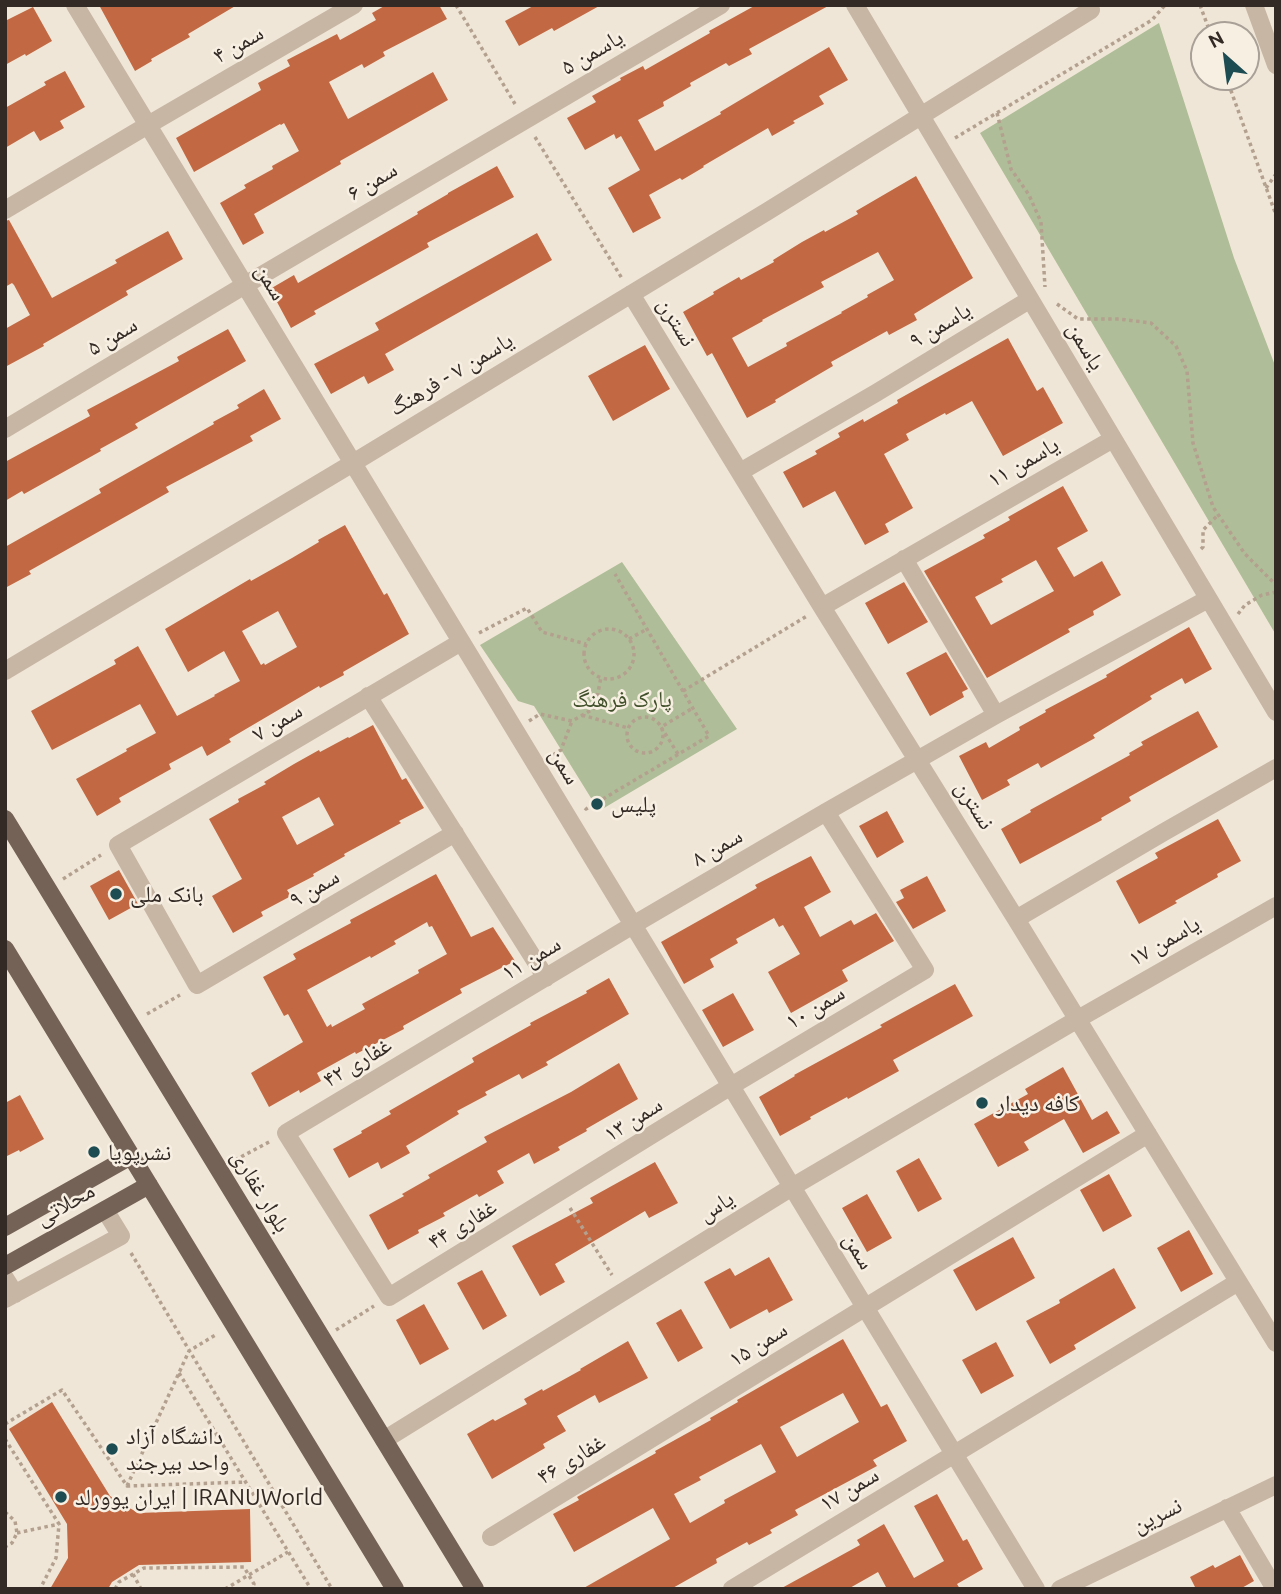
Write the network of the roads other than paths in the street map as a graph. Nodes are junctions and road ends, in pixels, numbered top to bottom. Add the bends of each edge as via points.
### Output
1 (75, 5) edge
2 (354, 5) edge
3 (721, 5) edge
4 (855, 5) edge
5 (1254, 5) edge
6 (1091, 10) dead end
7 (1276, 65) edge
8 (921, 117) junction
9 (525, 120) joint
10 (148, 125) junction
11 (5, 210) edge
12 (245, 285) junction
13 (631, 293) junction
14 (1029, 300) junction
15 (5, 429) edge
16 (1113, 439) junction
17 (353, 463) junction
18 (740, 472) junction
19 (904, 559) junction
20 (1208, 599) junction
21 (822, 607) junction
22 (461, 642) junction
23 (5, 671) edge
24 (368, 696) junction
25 (1276, 712) edge
26 (996, 715) junction
27 (917, 759) junction
28 (1276, 768) edge
29 (826, 812) junction
30 (5, 819) edge
31 (455, 833) junction
32 (1276, 906) edge
33 (1016, 919) junction
34 (633, 925) junction
35 (5, 949) edge
36 (547, 978) junction
37 (197, 985) joint
38 (1077, 1019) junction
39 (453, 1033) joint
40 (731, 1086) junction
41 (1148, 1135) junction
42 (131, 1156) junction
43 (149, 1185) junction
44 (792, 1187) junction
45 (561, 1192) joint
46 (105, 1210) junction
47 (5, 1227) edge
48 (5, 1266) edge
49 (1238, 1282) junction
50 (9, 1290) edge
51 (389, 1297) joint
52 (865, 1307) junction
53 (1276, 1343) edge
54 (677, 1423) joint
55 (384, 1440) junction
56 (954, 1454) junction
57 (1276, 1485) edge
58 (1227, 1508) junction
59 (491, 1537) dead end
60 (1071, 1586) edge
61 (395, 1589) edge
62 (475, 1589) edge
63 (732, 1589) edge
64 (1036, 1589) edge
65 (1275, 1589) edge

1 - 10 street, سمن
2 - 10 street, سمن ۴
3 - 9 street, یاسمن ۵
4 - 8 street, یاسمن
5 - 7 street
6 - 8 street, یاسمن ۷ - فرهنگ
8 - 13 street, یاسمن ۷ - فرهنگ
8 - 14 street, یاسمن
9 - 12 street, سمن ۶
10 - 11 street, سمن ۴
10 - 12 street, سمن
12 - 15 street, سمن ۵
12 - 17 street, سمن
13 - 17 street, یاسمن ۷ - فرهنگ
13 - 18 street, نسترن
14 - 16 street, یاسمن
14 - 18 street, یاسمن ۹
16 - 19 street, یاسمن ۱۱
16 - 20 street, یاسمن
17 - 22 street, سمن
17 - 23 street, یاسمن ۷ - فرهنگ
18 - 21 street, نسترن
19 - 21 street, یاسمن ۱۱
19 - 26 street
20 - 25 street, یاسمن
20 - 26 street, سمن ۸
21 - 27 street, نسترن
22 - 24 street, سمن ۷
22 - 34 street, سمن
24 - 31 street
24 - 37 street, سمن ۷ via 118,845
26 - 27 street, سمن ۸
27 - 29 street, سمن ۸
27 - 33 street, نسترن
28 - 33 street
29 - 34 street, سمن ۸
29 - 40 street, سمن ۱۰ via 925,970
30 - 55 main road, بلوار غفاری
31 - 36 street
31 - 37 street, سمن ۹
32 - 38 street, یاسمن ۱۷
33 - 38 street, نسترن
34 - 36 street, سمن ۱۱
34 - 40 street, سمن
35 - 42 main road
36 - 39 street, سمن ۱۱
38 - 41 street, نسترن
38 - 44 street, یاس
39 - 51 street, غفاری ۴۲ via 285,1133
40 - 44 street, سمن
40 - 45 street, سمن ۱۳
41 - 49 street, نسترن
41 - 52 street, سمن ۱۵
42 - 43 main road
42 - 47 main road, محلاتی
43 - 46 main road, محلاتی
43 - 61 main road
44 - 52 street, سمن
44 - 55 street, یاس
45 - 51 street, غفاری ۴۴
46 - 48 main road, محلاتی
46 - 50 street via 121,1236
49 - 53 street, نسترن
49 - 56 street, سمن ۱۷
52 - 54 street, سمن ۱۵
52 - 56 street, سمن
54 - 59 street, غفاری ۴۶
55 - 62 main road, بلوار غفاری
56 - 63 street, سمن ۱۷
56 - 64 street, سمن
57 - 58 street, نسرین
58 - 60 street, نسرین
58 - 65 street

